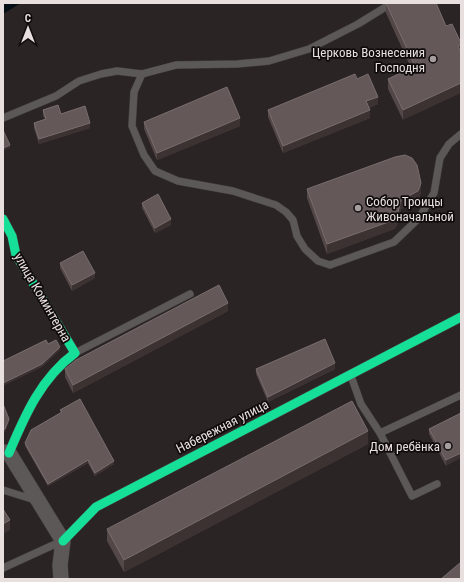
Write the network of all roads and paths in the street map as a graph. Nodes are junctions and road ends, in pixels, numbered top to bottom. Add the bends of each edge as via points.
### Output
1 (392, 3) edge
2 (142, 74) junction
3 (3, 118) edge
4 (461, 134) edge
5 (3, 219) edge
6 (190, 294) dead end
7 (461, 317) edge
8 (75, 353) junction
9 (351, 374) junction
10 (461, 395) edge
11 (380, 433) junction
12 (6, 452) edge
13 (437, 484) dead end
14 (3, 490) edge
15 (38, 501) junction
16 (63, 541) junction
17 (3, 568) edge
18 (61, 579) edge

1 - 2 lane via 309,49 269,62 176,64
2 - 3 lane via 117,71 79,81 56,96
2 - 4 lane via 134,92 132,126 144,155 155,171 178,181 233,191 276,205 293,220 297,236 305,249 318,261 330,265 394,242 419,218 434,193 440,158 449,144
5 - 8 street, улица Коминтерна via 12,236 16,255
6 - 8 lane
7 - 9 street, Набережная улица
8 - 12 street, улица Коминтерна via 66,359 34,397
9 - 11 lane via 361,404
9 - 16 street, Набережная улица via 96,507
10 - 11 lane
11 - 13 lane via 412,496
12 - 15 street, улица Коминтерна
14 - 15 lane
15 - 16 street, улица Коминтерна
16 - 17 lane, Набережная улица
16 - 18 street

